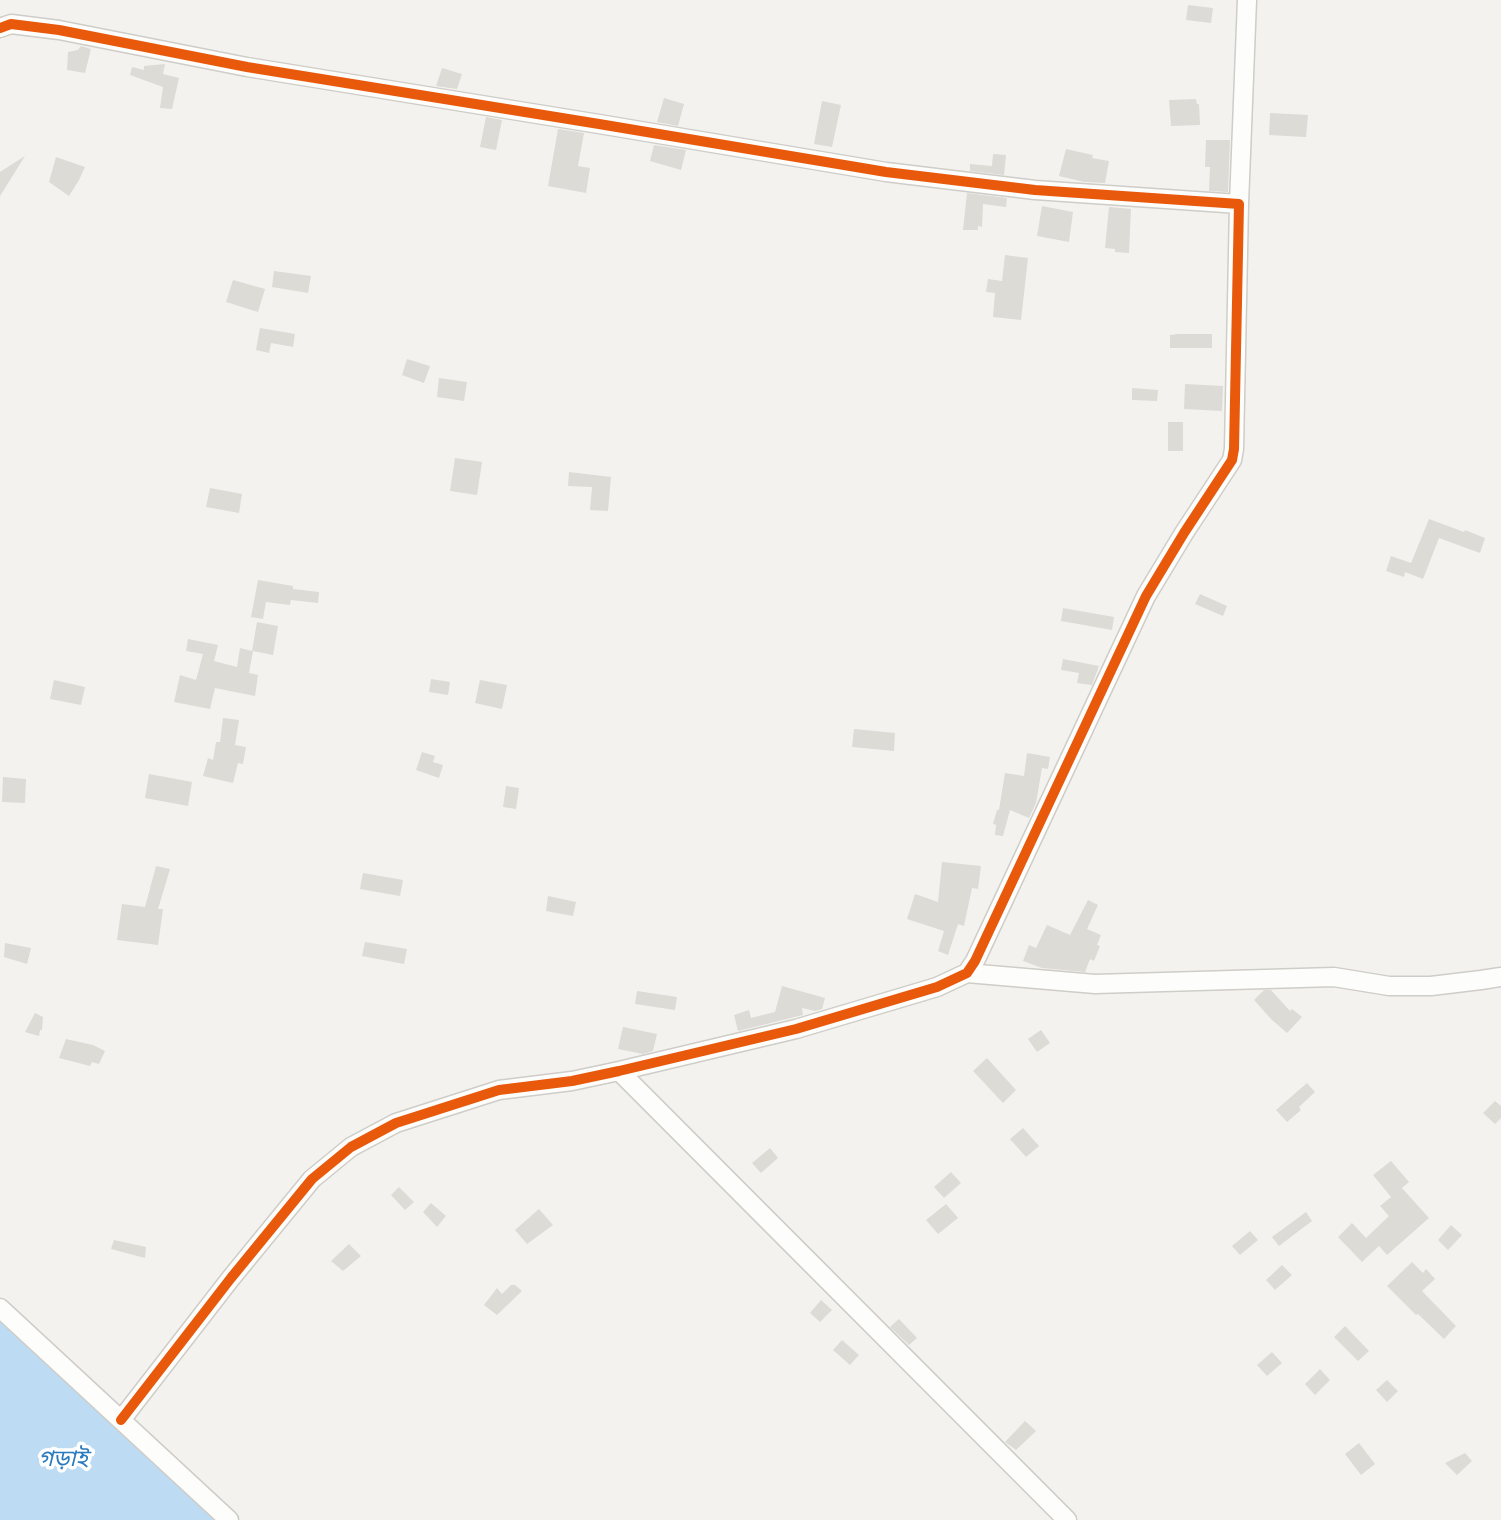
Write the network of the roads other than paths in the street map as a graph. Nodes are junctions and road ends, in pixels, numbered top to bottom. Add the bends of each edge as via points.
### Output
1 (1247, 0) edge
2 (0, 28) edge
3 (1239, 204) junction
4 (967, 973) junction
5 (1501, 976) edge
6 (619, 1071) junction
7 (0, 1308) edge
8 (121, 1420) junction
9 (229, 1520) edge
10 (1067, 1520) edge

1 - 3 street
2 - 3 street via 11,24 59,30 247,67 886,172 1035,190
3 - 4 street via 1232,460 1146,596
4 - 5 street via 1095,984 1334,977 1388,986 1431,986
4 - 6 street via 937,987 796,1029
6 - 8 street via 499,1090 396,1123 351,1147 312,1179
6 - 10 street
7 - 8 street
8 - 9 street

